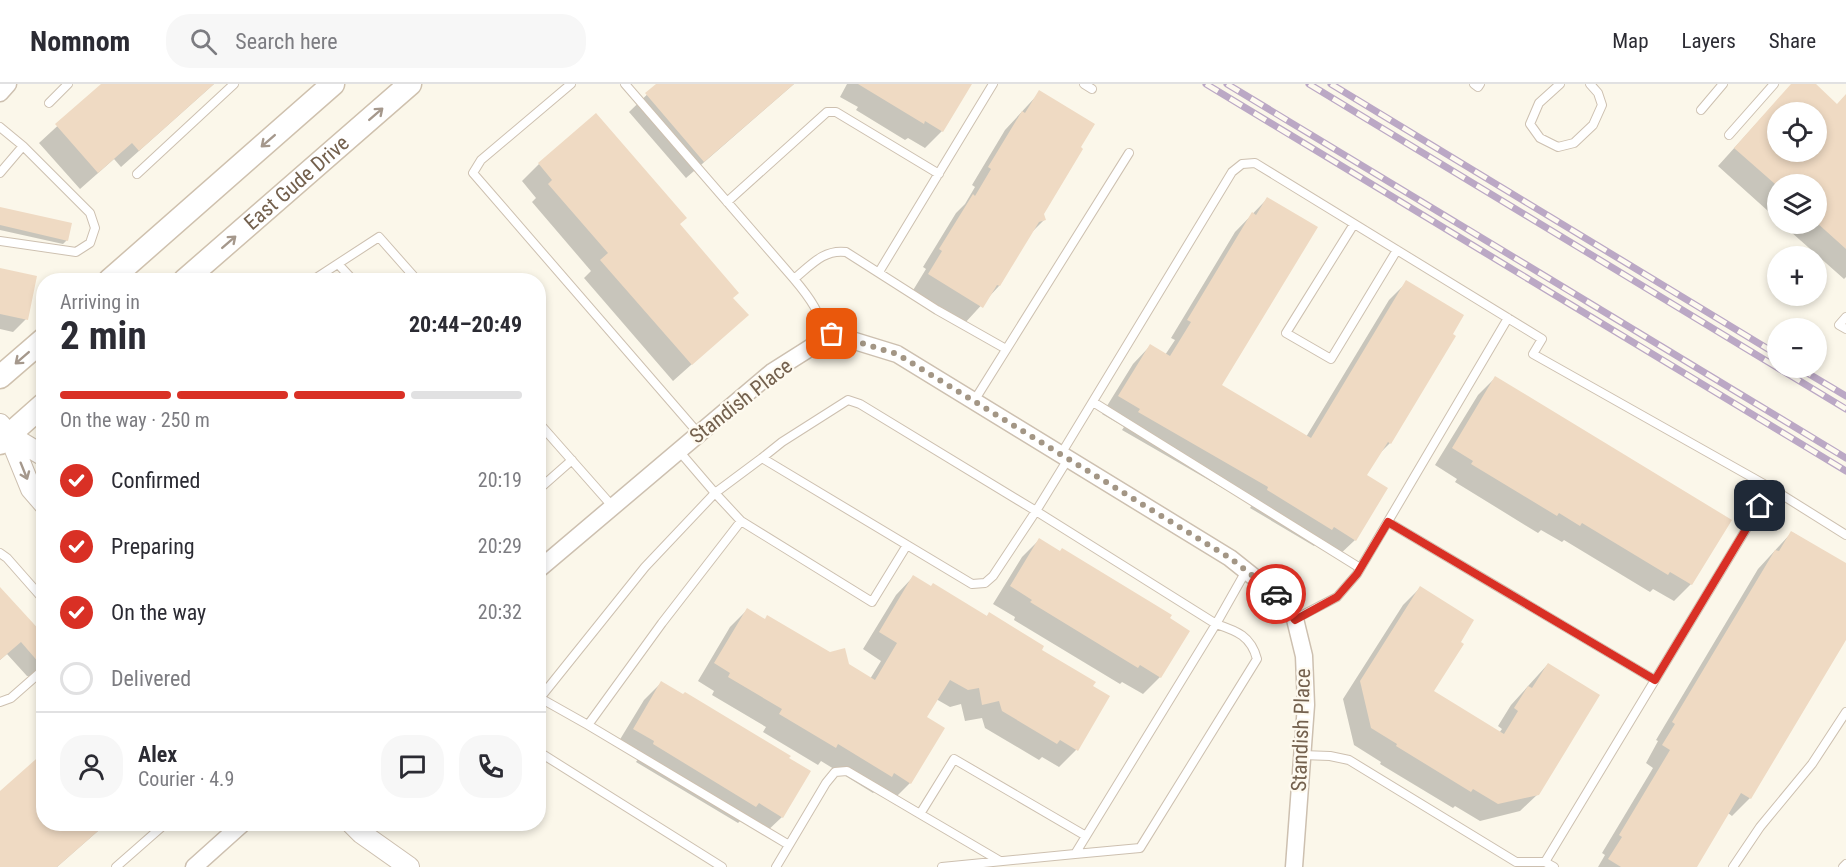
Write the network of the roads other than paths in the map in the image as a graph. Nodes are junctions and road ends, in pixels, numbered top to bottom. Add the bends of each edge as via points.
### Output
1 (8, 84) edge
2 (68, 84) edge
3 (234, 84) edge
4 (333, 84) edge
5 (410, 84) edge
6 (571, 84) edge
7 (625, 84) edge
8 (993, 84) edge
9 (1474, 84) edge
10 (1480, 84) edge
11 (1560, 84) edge
12 (1590, 84) edge
13 (1723, 84) edge
14 (1774, 84) edge
15 (0, 93) edge
16 (49, 103) dead end
17 (1701, 110) dead end
18 (0, 127) edge
19 (1729, 135) dead end
20 (23, 146) junction
21 (1129, 153) dead end
22 (0, 173) edge
23 (137, 174) dead end
24 (939, 174) junction
25 (727, 202) junction
26 (1353, 224) junction
27 (0, 241) edge
28 (1397, 250) junction
29 (338, 264) junction
30 (879, 272) junction
31 (118, 273) edge
32 (193, 273) edge
33 (324, 273) edge
34 (346, 273) edge
35 (411, 273) edge
36 (794, 279) junction
37 (1846, 317) edge
38 (1508, 318) junction
39 (1843, 327) edge
40 (827, 338) junction
41 (36, 346) edge
42 (1006, 349) junction
43 (0, 377) edge
44 (974, 401) junction
45 (1093, 402) junction
46 (36, 410) edge
47 (546, 431) edge
48 (3, 434) edge
49 (699, 434) junction
50 (678, 451) junction
51 (36, 452) edge
52 (1064, 457) junction
53 (762, 458) junction
54 (572, 460) junction
55 (546, 483) edge
56 (1771, 488) junction
57 (715, 494) junction
58 (36, 495) edge
59 (614, 507) junction
60 (1036, 512) junction
61 (741, 521) junction
62 (1388, 522) junction
63 (1846, 535) edge
64 (907, 545) junction
65 (0, 553) edge
66 (546, 563) edge
67 (1360, 568) junction
68 (1246, 571) junction
69 (36, 591) edge
70 (1295, 620) junction
71 (1216, 624) junction
72 (36, 676) edge
73 (1655, 680) junction
74 (546, 688) edge
75 (546, 701) edge
76 (0, 702) edge
77 (1846, 712) edge
78 (588, 725) junction
79 (1302, 755) junction
80 (546, 756) edge
81 (920, 814) junction
82 (157, 831) edge
83 (234, 831) edge
84 (359, 831) edge
85 (1086, 836) junction
86 (789, 845) junction
87 (1076, 854) junction
88 (1000, 861) junction
89 (1545, 862) junction
90 (116, 867) edge
91 (194, 867) edge
92 (409, 867) edge
93 (722, 867) edge
94 (776, 867) edge
95 (942, 867) edge
96 (1294, 867) edge
97 (1554, 867) edge
98 (1733, 867) edge

1 - 15 street
2 - 16 lane
3 - 23 lane
4 -> 31 main road
32 -> 5 main road, East Gude Drive
6 - 49 lane via 481,160 473,173
7 - 25 lane
8 - 24 lane
9 - 10 lane
11 - 12 lane via 1539,103 1530,124 1540,138 1558,147 1574,143 1593,125 1602,105
13 - 17 lane
14 - 19 lane
18 - 20 lane
20 - 22 lane
20 - 27 lane via 90,213 95,228 90,243 76,252
21 - 42 lane
24 - 25 lane via 836,112 828,112
24 - 30 lane
25 - 36 lane
26 - 28 lane
26 - 28 lane via 1286,333 1331,359
26 - 45 lane via 1255,164 1242,164 1232,172
28 - 38 lane
29 - 33 lane
29 - 34 lane
29 - 35 lane via 379,237
30 - 36 lane via 846,252 834,250
30 - 42 lane
36 - 40 lane via 813,301
37 - 39 lane
38 - 56 lane via 1542,339 1533,354
38 - 62 lane
40 - 44 street, Standish Place via 832,334 897,354
40 - 49 street, Standish Place via 772,372
41 -> 43 main road
42 - 44 lane
44 - 52 street, Standish Place
45 - 52 lane
45 - 67 lane
46 - 48 main road
47 - 54 lane
48 - 51 street
48 -> 58 street
49 - 50 street, Standish Place
50 - 57 lane
50 - 59 street, Standish Place
52 - 60 lane
52 - 68 street, Standish Place
53 - 57 lane
53 - 60 lane via 848,400
53 - 64 lane
54 - 55 lane
54 - 59 lane
56 - 63 lane
56 - 73 lane
57 - 61 lane
57 - 74 lane via 645,567
59 - 66 street, Standish Place
60 - 64 lane via 985,583 972,584
60 - 71 lane
61 - 64 lane via 872,602
61 - 78 lane
62 - 67 lane
62 - 73 lane
65 - 69 lane
67 - 70 lane via 1337,597
68 - 70 street, Standish Place via 1280,597
68 - 71 lane
70 - 79 street, Standish Place via 1304,656
71 - 85 lane
71 - 87 lane via 1233,630 1253,645 1257,659 1140,848
72 - 76 lane via 11,698
73 - 89 lane
75 - 78 lane
77 - 98 lane via 1812,764
78 - 86 lane
79 - 89 lane via 1349,760 1516,862
79 - 96 street, Standish Place
80 - 93 lane
81 - 85 lane via 954,759
81 - 86 lane via 847,771 835,772
81 - 88 lane
82 - 90 lane
83 - 91 street
84 - 92 street
85 - 87 lane
86 - 94 lane
87 - 88 lane
88 - 95 lane
89 - 97 lane

